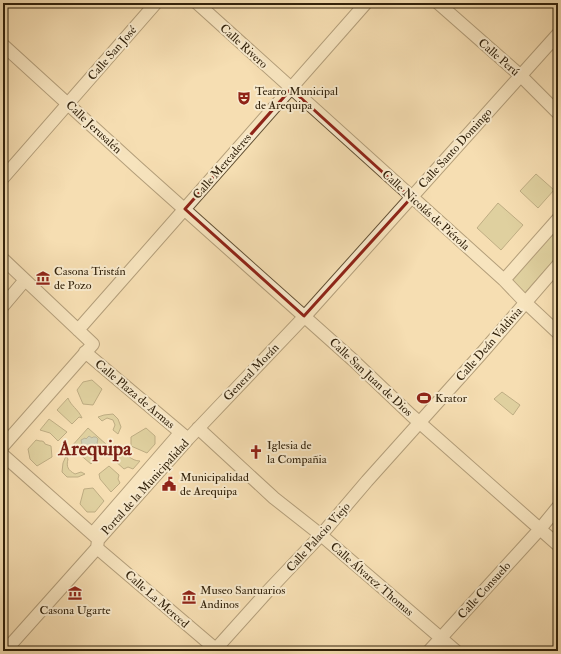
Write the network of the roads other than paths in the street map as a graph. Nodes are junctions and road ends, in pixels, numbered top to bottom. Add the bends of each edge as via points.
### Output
1 (156, 3) edge
2 (197, 3) edge
3 (366, 3) edge
4 (438, 3) edge
5 (558, 34) edge
6 (3, 45) edge
7 (521, 76) junction
8 (291, 89) junction
9 (68, 103) junction
10 (558, 113) edge
11 (3, 178) edge
12 (411, 198) junction
13 (185, 209) junction
14 (558, 219) edge
15 (3, 259) edge
16 (558, 265) edge
17 (25, 280) junction
18 (504, 280) junction
19 (525, 302) junction
20 (3, 306) edge
21 (304, 316) junction
22 (78, 330) junction
23 (558, 333) edge
24 (89, 348) junction
25 (420, 422) junction
26 (198, 428) junction
27 (184, 436) junction
28 (3, 446) edge
29 (3, 456) edge
30 (558, 507) edge
31 (540, 529) junction
32 (321, 535) junction
33 (96, 541) junction
34 (558, 546) edge
35 (440, 638) junction
36 (216, 650) edge
37 (5, 651) edge
38 (429, 651) edge
39 (456, 651) edge

1 - 9 street, Calle San José
2 - 8 street, Calle Rivero
3 - 8 street, Calle Mercaderes
4 - 7 street, Calle Perú
5 - 7 street, Calle Santo Domingo
6 - 9 street, Calle Jerusalén
7 - 10 street, Calle Perú
7 - 12 street, Calle Santo Domingo
8 - 12 street, Calle Nicolás de Piérola
8 - 13 street, Calle Mercaderes
9 - 11 street, Calle San José
9 - 13 street, Calle Jerusalén
12 - 18 street, Calle Nicolás de Piérola
12 - 21 street, Calle Santo Domingo
13 - 21 street, Calle San Juan de Dios
13 - 22 street, Calle Mercaderes
14 - 18 street
15 - 17 street
16 - 19 street, Calle Deán Valdivia
17 - 20 street
17 - 22 street
18 - 19 street, Calle Nicolás de Piérola
19 - 23 street, Calle Nicolás de Piérola
19 - 25 street, Calle Deán Valdivia
21 - 25 street, Calle San Juan de Dios
21 - 26 street, General Morán
22 - 24 street
24 - 27 street, Calle Plaza de Armas
24 - 28 street, Calle Plaza de Armas
25 - 31 street, Calle San Juan de Dios
25 - 32 street, Calle Palacio Viejo
26 - 27 street, Portal de la Municipalidad
26 - 32 street, Calle Álvarez Thomas via 274,498
27 - 33 street, Portal de la Municipalidad
29 - 33 street
30 - 31 street, Calle Consuelo
31 - 34 street, Calle San Juan de Dios
31 - 35 street, Calle Consuelo
32 - 35 street, Calle Álvarez Thomas
32 - 36 street, Calle Palacio Viejo
33 - 36 street, Calle La Merced
33 - 37 street, Portal de la Municipalidad
35 - 38 street, Calle Consuelo
35 - 39 street, Calle Álvarez Thomas

